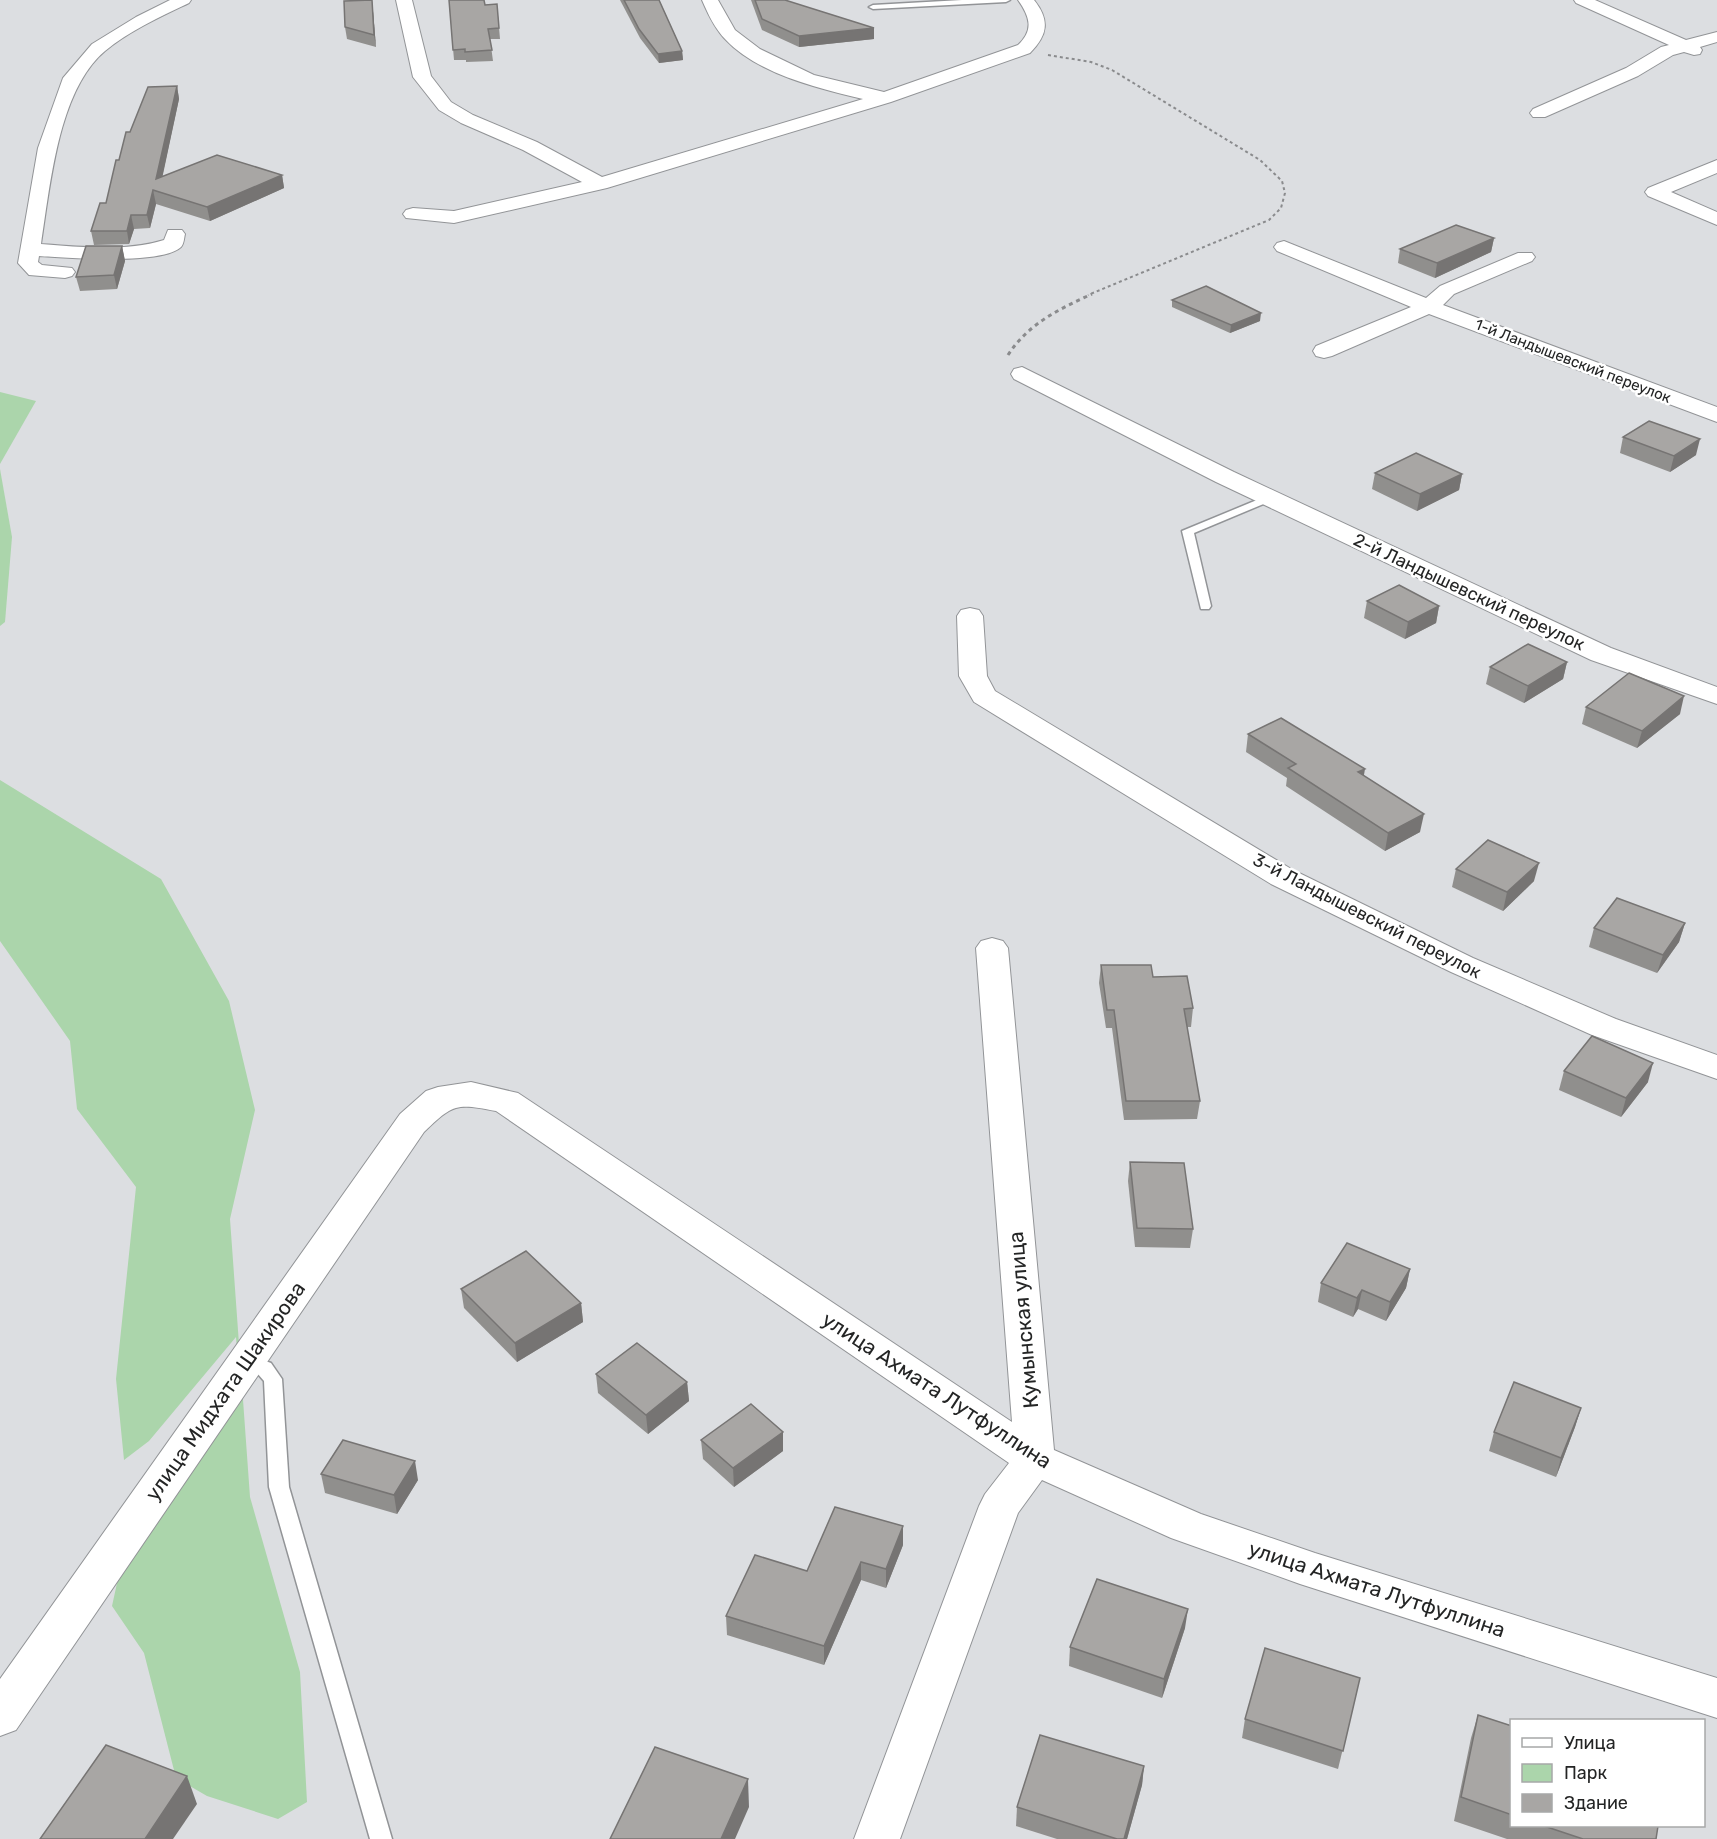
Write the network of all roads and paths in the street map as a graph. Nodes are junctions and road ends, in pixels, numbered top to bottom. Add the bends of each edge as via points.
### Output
1 (183, 0) edge
2 (404, 0) edge
3 (710, 0) edge
4 (1006, 0) edge
5 (1026, 0) edge
6 (1582, 0) edge
7 (873, 7) dead end
8 (1717, 37) edge
9 (1683, 46) junction
10 (1024, 49) junction
11 (1710, 56) dead end
12 (885, 98) junction
13 (1539, 112) dead end
14 (1717, 166) edge
15 (600, 184) junction
16 (413, 214) dead end
17 (1717, 219) edge
18 (175, 234) dead end
19 (1284, 247) dead end
20 (29, 250) junction
21 (1525, 257) dead end
22 (65, 272) dead end
23 (1430, 307) junction
24 (1324, 351) dead end
25 (1022, 374) joint
26 (1717, 415) edge
27 (1269, 498) junction
28 (1205, 606) dead end
29 (970, 616) dead end
30 (1717, 696) edge
31 (992, 948) dead end
32 (1717, 1067) edge
33 (471, 1094) joint
34 (246, 1361) junction
35 (1035, 1459) junction
36 (1717, 1698) edge
37 (0, 1716) edge
38 (381, 1839) edge
39 (877, 1839) edge

1 - 20 street via 98,48 72,78 47,148
2 - 15 street via 422,77 445,106
3 - 12 street via 736,41 762,57 803,76
4 - 7 lane
5 - 10 street via 1034,9 1038,29 1035,40
6 - 9 street
8 - 9 street
9 - 11 street
9 - 13 street
10 - 12 street
10 - 25 path via 1095,63 1117,72 1273,171 1285,193 1282,210 1269,220 1089,295 1038,322 1012,347 1004,364
12 - 15 street
14 - 17 street via 1655,192
15 - 16 street via 454,217
18 - 20 street via 173,244 140,250 80,254
19 - 23 street, 1-й Ландышевский переулок
20 - 22 street via 28,263 36,271
21 - 23 street via 1447,290
23 - 24 street
23 - 26 street, 1-й Ландышевский переулок
25 - 27 street, 2-й Ландышевский переулок
27 - 28 lane via 1188,531
27 - 30 street, 2-й Ландышевский переулок via 1600,654
29 - 32 street, 3-й Ландышевский переулок via 973,676 984,696 1282,878 1472,970 1604,1027
31 - 35 street, Кумынская улица
33 - 34 street, улица Мидхата Шакирова via 438,1099 412,1123
33 - 35 street, улица Ахмата Лутфуллина via 506,1101
34 - 37 street, улица Мидхата Шакирова
34 - 38 lane via 264,1368 273,1379 279,1487
35 - 36 street, улица Ахмата Лутфуллина via 1186,1526 1315,1571
35 - 39 street via 1000,1506

